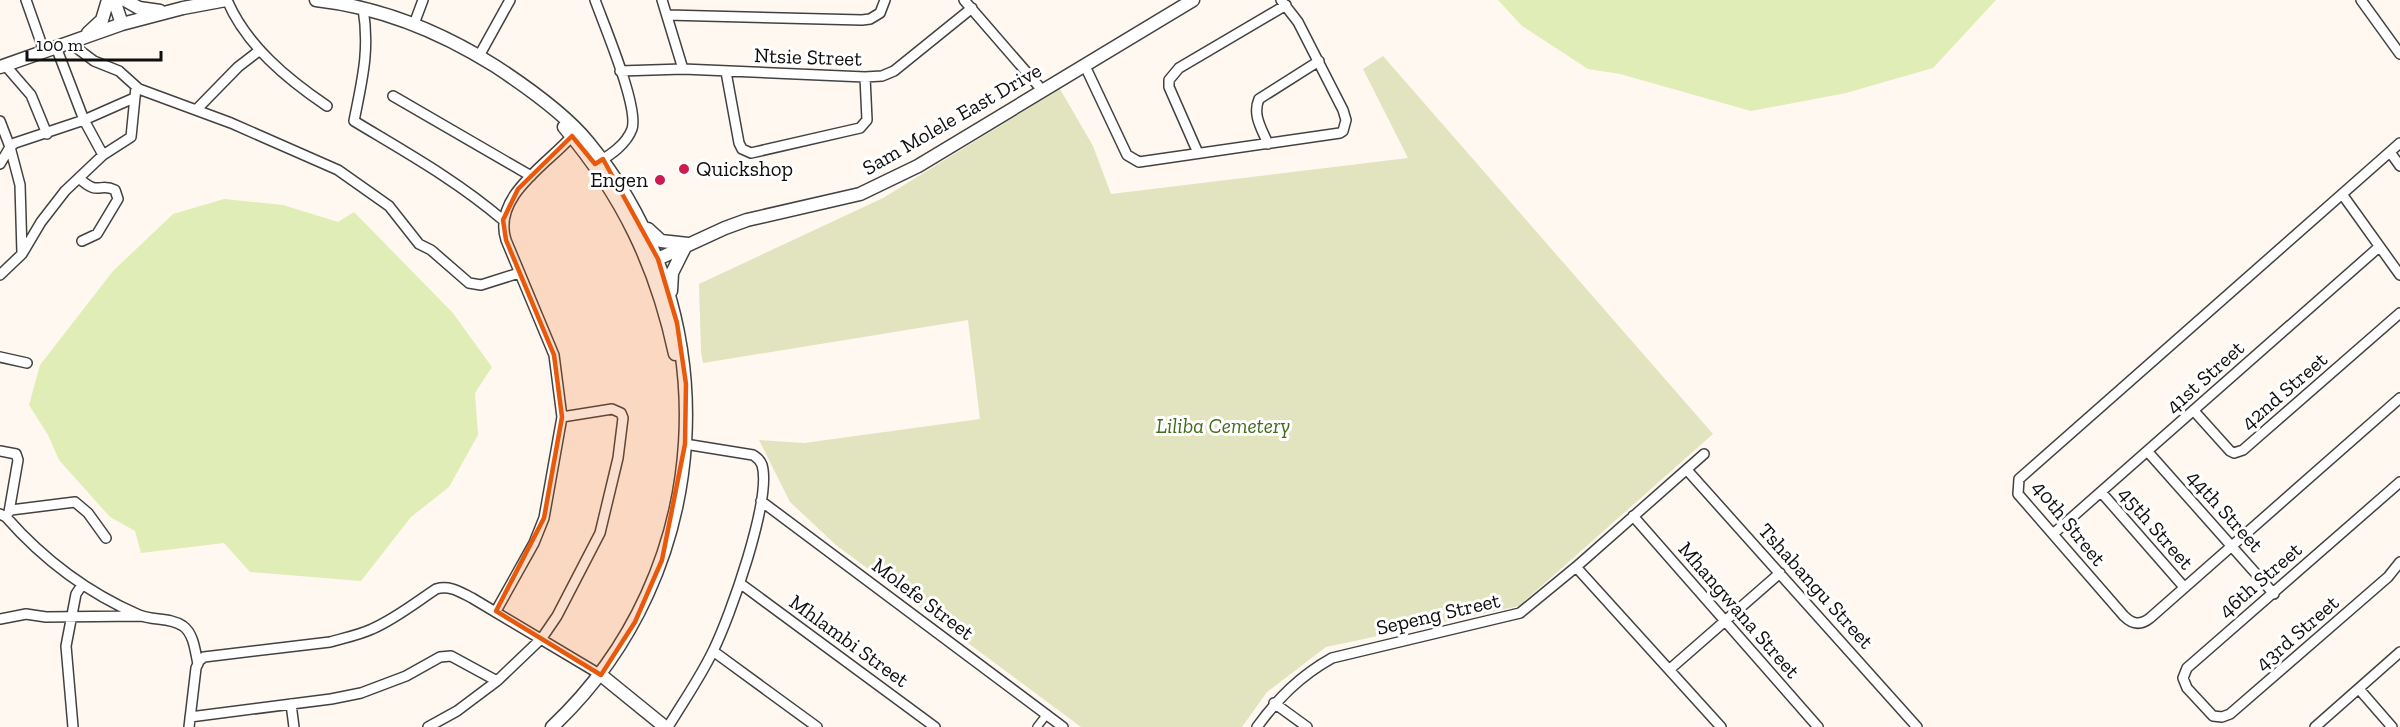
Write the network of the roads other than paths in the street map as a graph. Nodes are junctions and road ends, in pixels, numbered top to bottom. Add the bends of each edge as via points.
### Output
1 (26, 0) edge
2 (108, 0) edge
3 (114, 0) edge
4 (125, 0) edge
5 (226, 0) edge
6 (316, 0) edge
7 (423, 0) edge
8 (510, 0) edge
9 (595, 0) edge
10 (662, 0) edge
11 (885, 0) edge
12 (964, 0) edge
13 (1193, 0) edge
14 (2361, 0) edge
15 (207, 1) edge
16 (348, 2) edge
17 (1284, 3) edge
18 (363, 8) junction
19 (972, 8) junction
20 (168, 11) junction
21 (667, 15) junction
22 (122, 24) junction
23 (414, 24) junction
24 (83, 38) junction
25 (70, 43) junction
26 (50, 49) junction
27 (260, 50) junction
28 (2400, 54) edge
29 (479, 56) junction
30 (1319, 61) junction
31 (2, 66) edge
32 (1085, 66) junction
33 (683, 69) junction
34 (620, 71) junction
35 (726, 72) junction
36 (865, 77) junction
37 (136, 87) junction
38 (1042, 90) junction
39 (393, 96) dead end
40 (134, 98) junction
41 (546, 104) junction
42 (327, 106) dead end
43 (196, 110) junction
44 (84, 120) junction
45 (0, 121) edge
46 (47, 134) junction
47 (572, 136) junction
48 (1268, 144) junction
49 (2400, 144) edge
50 (10, 147) junction
51 (2390, 152) junction
52 (1198, 153) junction
53 (103, 154) junction
54 (599, 162) junction
55 (0, 164) edge
56 (2400, 166) edge
57 (531, 176) junction
58 (79, 178) junction
59 (2342, 194) junction
60 (503, 220) junction
61 (641, 222) junction
62 (82, 241) dead end
63 (689, 246) junction
64 (2379, 247) junction
65 (22, 254) junction
66 (653, 261) junction
67 (519, 273) junction
68 (0, 275) edge
69 (2400, 275) edge
70 (671, 297) junction
71 (2400, 313) edge
72 (0, 357) edge
73 (27, 363) dead end
74 (684, 396) junction
75 (2400, 398) edge
76 (2194, 411) junction
77 (562, 417) junction
78 (685, 444) junction
79 (0, 452) edge
80 (2148, 452) junction
81 (1704, 454) dead end
82 (1687, 470) junction
83 (2400, 482) edge
84 (2101, 492) junction
85 (761, 501) junction
86 (6, 514) edge
87 (1634, 516) junction
88 (2053, 534) junction
89 (106, 538) dead end
90 (2232, 545) junction
91 (2400, 562) edge
92 (1576, 567) junction
93 (1780, 573) junction
94 (741, 584) junction
95 (82, 585) junction
96 (2184, 587) junction
97 (2274, 594) junction
98 (496, 611) junction
99 (72, 616) junction
100 (141, 616) junction
101 (0, 619) edge
102 (1726, 621) junction
103 (542, 638) junction
104 (713, 651) junction
105 (2400, 652) edge
106 (198, 664) junction
107 (1670, 669) junction
108 (601, 675) junction
109 (497, 681) junction
110 (2359, 689) junction
111 (1274, 703) junction
112 (291, 704) junction
113 (1047, 714) junction
114 (2210, 714) joint
115 (189, 722) edge
116 (73, 727) edge
117 (294, 727) edge
118 (428, 727) edge
119 (552, 727) edge
120 (667, 727) edge
121 (817, 727) edge
122 (935, 727) edge
123 (1037, 727) edge
124 (1063, 727) edge
125 (1257, 727) edge
126 (1307, 727) edge
127 (1721, 727) edge
128 (1818, 727) edge
129 (1917, 727) edge
130 (2315, 727) edge
131 (2392, 727) edge

1 - 26 street
2 - 24 street via 102,20
3 - 22 street
4 - 20 street via 139,8
5 - 15 street
5 - 27 street via 246,35
6 - 16 street
7 - 23 street
8 - 29 street
9 - 34 street
10 - 21 street
11 - 21 street via 880,14 862,20
12 - 19 street
13 - 32 street, Sam Molele East Drive
14 - 28 street
15 - 20 street
16 - 18 street
17 - 30 street
17 - 52 street via 1172,75 1169,87
18 - 23 street
18 - 60 street via 367,57 354,121 441,172
19 - 36 street, Ntsie Street via 894,71
19 - 38 street
20 - 22 street
21 - 33 street
22 - 24 street
23 - 29 street
24 - 25 street
25 - 26 street
25 - 37 street via 94,61 119,71
26 - 31 street
26 - 44 street
27 - 42 street via 294,83
27 - 43 street
29 - 41 street
30 - 48 street via 1259,99 1256,114
30 - 48 street via 1343,110 1343,131
31 - 46 street via 31,95
32 - 38 street, Sam Molele East Drive
32 - 52 street via 1129,157 1139,162
33 - 34 street, Ntsie Street
33 - 35 street, Ntsie Street
34 - 54 street via 634,117 628,138
35 - 36 street, Ntsie Street
35 - 36 street via 739,143 751,153 864,126 868,117
37 - 40 street
37 - 43 street
38 - 63 street, Sam Molele East Drive via 918,166 860,194 747,220
39 - 57 street
40 - 44 street
40 - 53 street via 131,137
41 - 47 street
41 - 54 street via 572,124
43 - 67 street via 345,174 389,206 419,244 469,283 481,285
44 - 46 street
44 - 53 street
45 - 50 street
46 - 50 street
47 - 54 street
47 - 57 street
48 - 52 street
49 - 51 street, 40th Street
50 - 55 street
50 - 65 street via 20,185
51 - 56 street
51 - 59 street, 40th Street
53 - 58 street
54 - 61 street
54 - 66 street
57 - 60 street via 512,199
58 - 62 street via 92,188 111,188 118,199 97,234
58 - 65 street via 41,222
59 - 64 street
59 - 88 street, 40th Street via 2019,479 2019,496
60 - 67 street via 503,231
61 - 63 street via 661,241
61 - 66 street
63 - 66 street, Sam Molele East Drive
63 - 70 street via 672,273
64 - 69 street
64 - 76 street, 41st Street
65 - 68 street
66 - 70 street
66 - 74 street
67 - 77 street via 554,355
70 - 74 street via 684,360
71 - 76 street, 42nd Street via 2243,450 2230,451
72 - 73 street
74 - 78 street
75 - 90 street, 40th Street
76 - 80 street, 41st Street
77 - 98 street via 544,518
77 - 103 street via 612,409 621,413 622,424 600,533
78 - 85 street via 747,453 760,460
78 - 108 street via 676,509 662,560 635,622
79 - 86 street via 16,454 18,460
80 - 84 street, 41st Street
80 - 90 street, 44th Street
81 - 82 street, Sepeng Street
82 - 87 street, Sepeng Street
82 - 93 street, Tshabangu Street
83 - 97 street, 46th Street
84 - 88 street, 41st Street
84 - 96 street, 45th Street
85 - 94 street
85 - 113 street, Molefe Street
86 - 89 street via 75,502
86 - 95 street via 57,568
87 - 92 street, Sepeng Street
87 - 102 street, Mhangwana Street
88 - 96 street, 40th Street via 2132,623 2146,621
90 - 96 street, 40th Street
90 - 97 street, 44th Street
91 - 114 street, 43rd Street via 2388,577 2230,714
92 - 107 street
92 - 111 street, Sepeng Street via 1520,613 1332,658 1311,670
93 - 102 street
93 - 129 street, Tshabangu Street
94 - 104 street
94 - 122 street, Mhlambi Street
95 - 99 street
95 - 100 street
97 - 114 street, 46th Street via 2184,672 2187,688
98 - 103 street
98 - 106 street via 455,589 436,589 371,630 330,642 204,657
99 - 100 street
99 - 101 street via 26,614
99 - 116 street via 66,646
100 - 106 street via 183,626 190,634
102 - 107 street
102 - 128 street, Mhangwana Street
103 - 108 street
103 - 109 street
104 - 120 street
104 - 121 street
105 - 110 street
106 - 115 street
107 - 127 street
108 - 119 street
108 - 120 street
109 - 112 street via 446,656 361,693
109 - 118 street
110 - 130 street
110 - 131 street
111 - 125 street, Sepeng Street
111 - 126 street
112 - 115 street
112 - 117 street
113 - 123 street
113 - 124 street, Molefe Street

